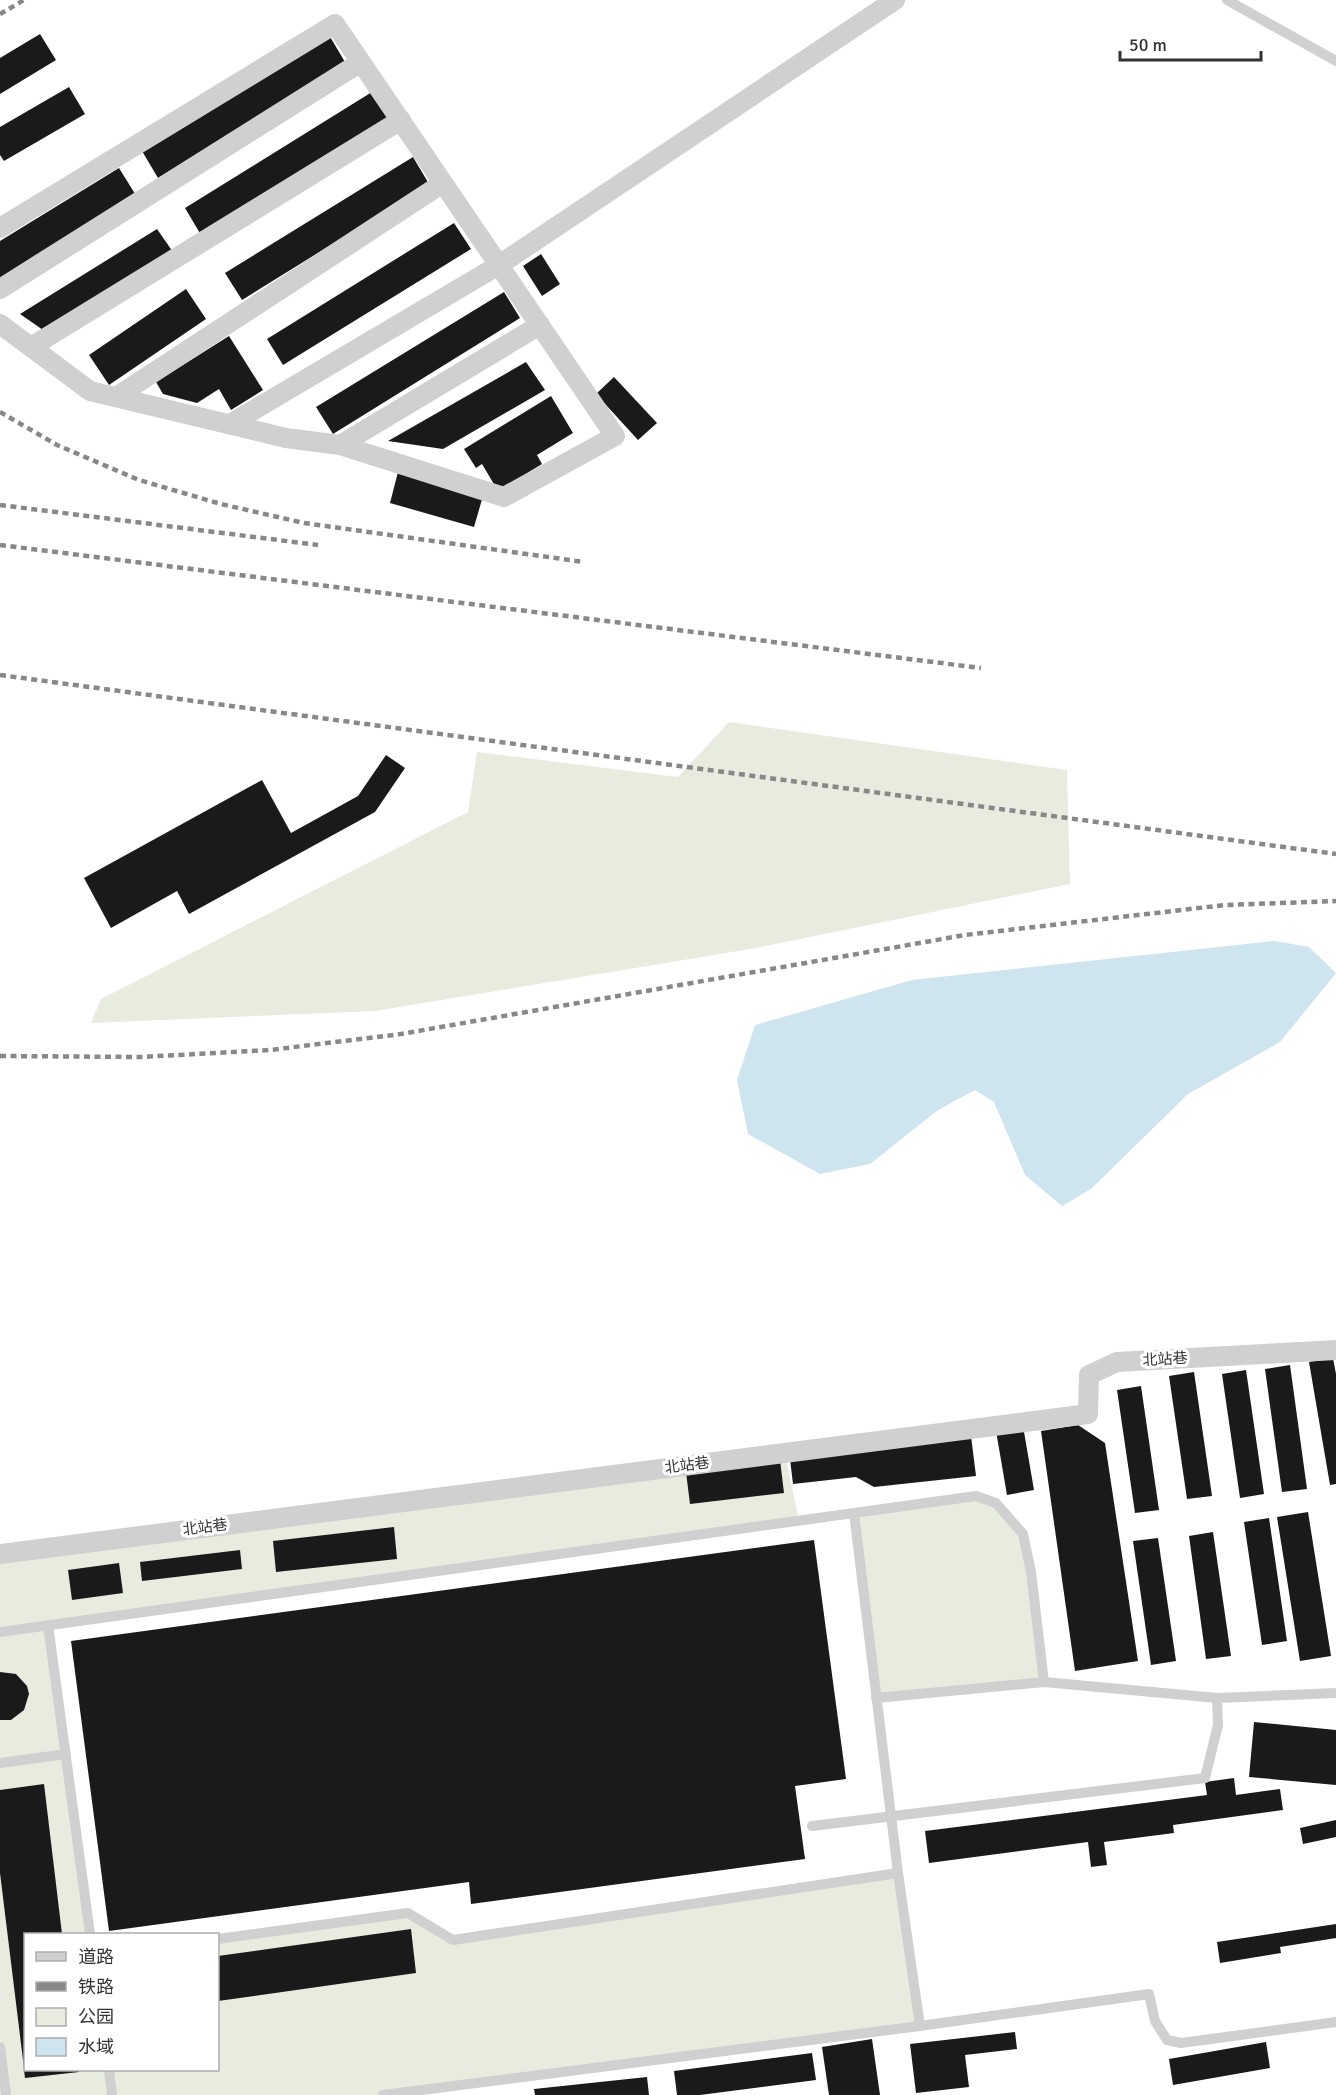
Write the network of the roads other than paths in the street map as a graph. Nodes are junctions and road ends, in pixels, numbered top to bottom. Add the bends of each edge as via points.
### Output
1 (895, 0) edge
2 (1227, 0) edge
3 (1336, 61) edge
4 (361, 62) junction
5 (401, 120) junction
6 (443, 183) junction
7 (0, 228) edge
8 (500, 265) junction
9 (0, 289) edge
10 (0, 324) edge
11 (540, 325) junction
12 (30, 347) junction
13 (116, 397) junction
14 (230, 424) junction
15 (340, 446) junction
16 (1336, 1350) edge
17 (854, 1513) junction
18 (0, 1554) edge
19 (48, 1625) junction
20 (0, 1632) edge
21 (1044, 1682) junction
22 (1336, 1693) edge
23 (876, 1698) junction
24 (1217, 1698) junction
25 (66, 1754) junction
26 (0, 1763) edge
27 (891, 1816) junction
28 (812, 1826) dead end
29 (898, 1872) junction
30 (90, 1933) edge
31 (219, 1939) edge
32 (1336, 2022) edge
33 (920, 2026) junction
34 (0, 2052) edge
35 (109, 2071) edge
36 (6, 2095) edge
37 (112, 2095) edge
38 (383, 2095) edge

1 - 8 street
2 - 3 lane
4 - 5 street
4 - 7 street via 335,24
4 - 9 street
5 - 6 street
5 - 12 street
6 - 8 street
6 - 13 street
8 - 11 street
8 - 14 street
10 - 12 street
11 - 15 street
11 - 15 street via 615,436 504,496
12 - 13 street via 90,391
13 - 14 street
14 - 15 street
16 - 18 street, 北站巷 via 1117,1362 1089,1375 1088,1414
17 - 19 lane
17 - 21 lane via 976,1496 996,1503 1023,1534
17 - 23 lane
19 - 20 lane
19 - 25 lane
21 - 23 lane
21 - 24 lane
22 - 24 lane
23 - 27 lane
24 - 27 lane via 1218,1725 1205,1778
25 - 26 lane
25 - 30 lane
27 - 28 lane
27 - 29 lane
29 - 31 lane via 453,1940 408,1913
29 - 33 lane
32 - 33 lane via 1181,2043 1167,2040 1155,2021 1149,1994
33 - 38 lane
34 - 36 lane
35 - 37 lane

